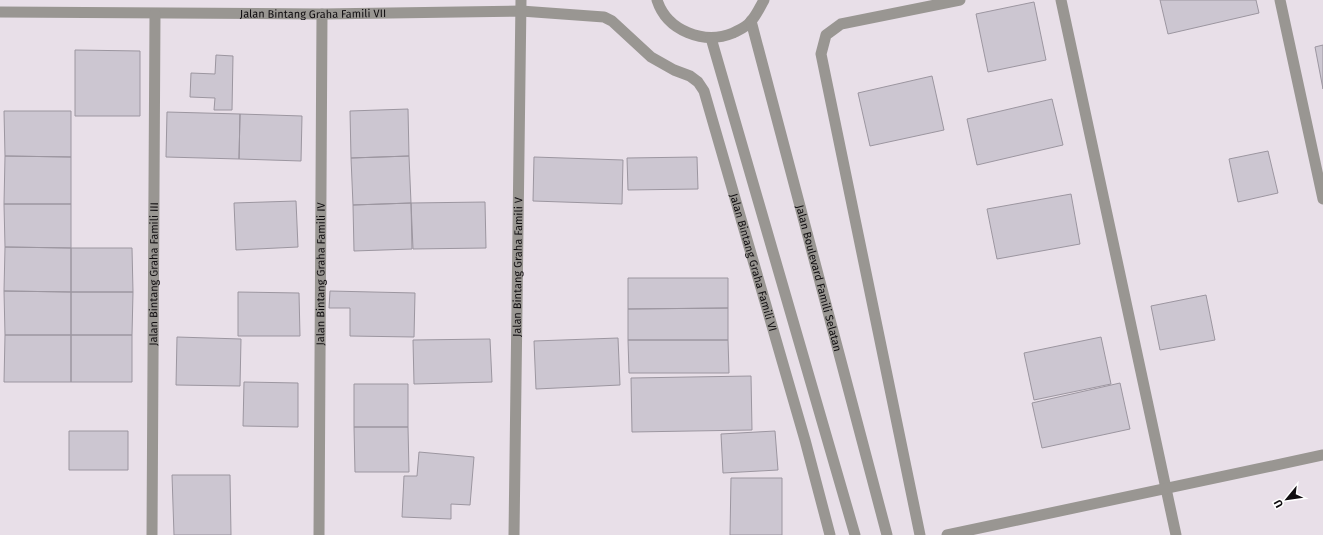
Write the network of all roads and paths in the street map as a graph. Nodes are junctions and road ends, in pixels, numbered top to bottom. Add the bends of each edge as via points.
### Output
1 (657, 0) edge
2 (764, 0) edge
3 (960, 0) edge
4 (1061, 0) edge
5 (1280, 0) edge
6 (521, 6) edge
7 (0, 12) edge
8 (155, 14) junction
9 (322, 14) junction
10 (751, 21) junction
11 (622, 29) joint
12 (711, 38) junction
13 (1323, 199) edge
14 (1323, 456) edge
15 (1166, 489) junction
16 (152, 535) edge
17 (319, 535) edge
18 (514, 535) edge
19 (830, 535) edge
20 (855, 535) edge
21 (887, 535) edge
22 (920, 535) edge
23 (947, 535) edge
24 (1176, 535) edge

1 - 12 street via 659,7 672,24 690,34
2 - 10 street
3 - 22 street via 841,24 826,35 821,54
4 - 15 street
5 - 13 street
6 - 9 street, Jalan Bintang Graha Famili VII
6 - 11 street, Jalan Bintang Graha Famili VII via 604,17
6 - 18 street, Jalan Bintang Graha Famili V
7 - 8 street, Jalan Bintang Graha Famili VII
8 - 9 street, Jalan Bintang Graha Famili VII
8 - 16 street, Jalan Bintang Graha Famili III
9 - 17 street, Jalan Bintang Graha Famili IV
10 - 12 street via 726,36
10 - 21 street, Jalan Boulevard Famili Selatan
11 - 19 street, Jalan Bintang Graha Famili VI via 651,57 690,76 704,91
12 - 20 street
14 - 15 street
15 - 23 street
15 - 24 street

